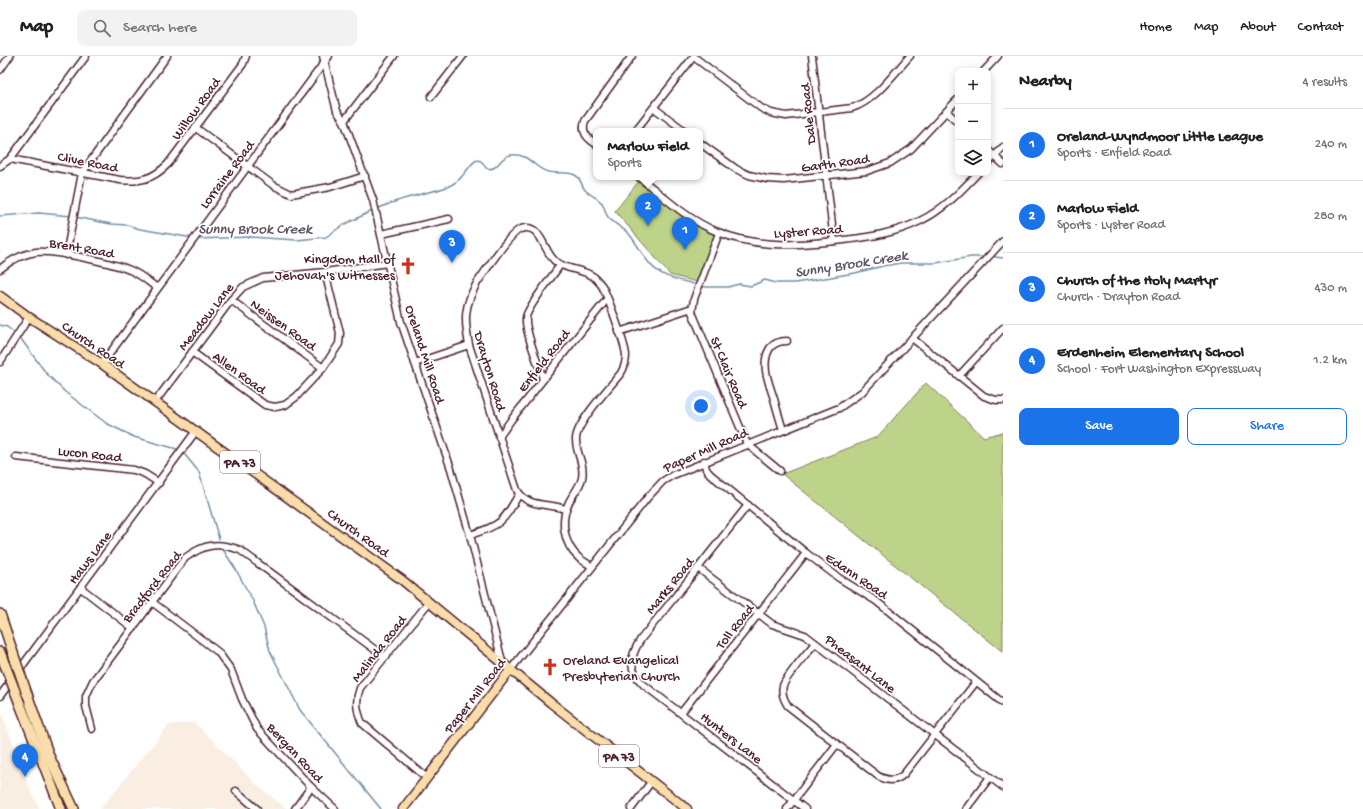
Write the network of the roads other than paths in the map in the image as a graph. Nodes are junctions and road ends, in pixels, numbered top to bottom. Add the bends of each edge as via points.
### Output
1 (10, 56) edge
2 (86, 56) edge
3 (167, 56) edge
4 (246, 56) edge
5 (329, 56) edge
6 (394, 56) edge
7 (464, 56) edge
8 (632, 56) edge
9 (694, 56) edge
10 (812, 56) edge
11 (910, 56) edge
12 (998, 56) edge
13 (323, 59) edge
14 (987, 68) edge
15 (0, 70) edge
16 (431, 97) dead end
17 (955, 103) edge
18 (654, 108) junction
19 (818, 112) junction
20 (947, 112) junction
21 (955, 119) edge
22 (344, 121) junction
23 (196, 128) junction
24 (637, 128) edge
25 (681, 128) edge
26 (593, 142) edge
27 (703, 145) edge
28 (1003, 147) edge
29 (991, 153) edge
30 (994, 156) junction
31 (10, 159) junction
32 (991, 159) edge
33 (1003, 164) edge
34 (0, 166) edge
35 (247, 166) junction
36 (161, 172) joint
37 (82, 173) junction
38 (365, 176) junction
39 (975, 176) edge
40 (826, 177) junction
41 (643, 180) edge
42 (450, 219) dead end
43 (719, 233) junction
44 (381, 234) junction
45 (834, 241) junction
46 (1003, 241) edge
47 (66, 255) junction
48 (388, 263) junction
49 (560, 265) junction
50 (0, 269) edge
51 (325, 272) junction
52 (157, 288) junction
53 (0, 296) edge
54 (607, 298) junction
55 (230, 300) junction
56 (692, 308) junction
57 (29, 317) junction
58 (1003, 328) edge
59 (619, 332) junction
60 (912, 338) junction
61 (786, 341) dead end
62 (469, 345) junction
63 (192, 352) junction
64 (0, 362) edge
65 (415, 363) junction
66 (102, 364) junction
67 (324, 368) junction
68 (959, 376) junction
69 (543, 379) junction
70 (1002, 400) edge
71 (155, 402) junction
72 (783, 430) junction
73 (196, 431) junction
74 (499, 437) junction
75 (747, 444) junction
76 (16, 457) dead end
77 (704, 461) junction
78 (780, 471) dead end
79 (159, 482) junction
80 (519, 494) junction
81 (748, 505) junction
82 (565, 509) junction
83 (470, 535) junction
84 (806, 553) junction
85 (591, 566) junction
86 (698, 568) junction
87 (81, 588) junction
88 (152, 602) junction
89 (429, 602) junction
90 (0, 614) edge
91 (759, 614) junction
92 (134, 628) junction
93 (816, 643) junction
94 (0, 652) edge
95 (385, 657) junction
96 (502, 661) junction
97 (511, 669) junction
98 (976, 682) junction
99 (644, 685) joint
100 (0, 696) edge
101 (1003, 703) edge
102 (681, 713) junction
103 (92, 729) dead end
104 (934, 734) junction
105 (837, 744) junction
106 (990, 777) junction
107 (427, 778) junction
108 (651, 782) junction
109 (311, 787) junction
110 (1003, 787) edge
111 (236, 792) dead end
112 (794, 800) junction
113 (62, 809) edge
114 (74, 809) edge
115 (257, 809) edge
116 (296, 809) edge
117 (335, 809) edge
118 (403, 809) edge
119 (631, 809) edge
120 (687, 809) edge
121 (787, 809) edge
122 (805, 809) edge
123 (966, 809) edge

1 - 15 street
2 - 31 street
3 - 37 street
4 - 23 street, Willow Road via 243,64
5 - 13 street, Lorraine Road
6 - 22 street
7 - 16 street
8 - 26 street via 587,116 583,129 586,136
9 - 18 street
9 - 19 street via 771,113 786,116
10 - 19 street, Dale Road
11 - 19 street via 866,102 852,108
12 - 14 street
13 - 22 street, Oreland Mill Road via 337,111
13 - 35 street, Lorraine Road
17 - 20 street, Garth Road
18 - 24 street
18 - 25 street
19 - 40 street, Dale Road
20 - 21 street
20 - 40 street, Garth Road via 915,145 890,163 867,171
22 - 38 street, Oreland Mill Road
23 - 35 street
23 - 36 street, Willow Road
27 - 40 street, Garth Road via 736,169 758,177 784,180
28 - 30 street
29 - 30 street
30 - 32 street
30 - 33 street
31 - 34 street
31 - 37 street, Clive Road
35 - 38 street via 273,185 291,194 330,187
35 - 52 street, Lorraine Road
36 - 37 street, Clive Road via 137,181
37 - 47 street
38 - 44 street, Oreland Mill Road
39 - 45 street, Lyster Road via 951,200 920,221 883,234
40 - 45 street, Dale Road
41 - 43 street, Lyster Road via 699,222
42 - 44 street
43 - 45 street, Lyster Road via 776,245
43 - 56 street
44 - 48 street, Oreland Mill Road
46 - 60 street, Paper Mill Road
47 - 50 street, Brent Road via 46,252 27,254 10,261
47 - 52 street, Brent Road via 123,267
48 - 51 street, Meadow Lane
48 - 65 street, Oreland Mill Road via 401,322
49 - 54 street via 586,272 601,285
49 - 62 street, Drayton Road via 550,256 538,233 530,228 513,233 472,291 465,315
49 - 69 street via 526,317
51 - 55 street, Meadow Lane via 263,278 243,287
51 - 67 street via 340,333 339,344
52 - 66 street, Lorraine Road
53 - 57 main road, Church Road / PA 73
54 - 59 street
54 - 69 street, Enfield Road
55 - 63 street, Meadow Lane
55 - 67 street, Neissen Road
56 - 59 street
56 - 75 street, St Clair Road
57 - 64 street
57 - 66 main road, Church Road / PA 73
58 - 68 street
59 - 82 street via 626,354 624,367 578,430 576,442 583,468 582,480
60 - 68 street
60 - 72 street, Paper Mill Road via 852,400 840,408
61 - 72 street via 780,341 772,346 765,361
62 - 65 street
62 - 74 street, Drayton Road
63 - 67 street, Allen Road via 265,405 275,407 284,405 296,397
63 - 71 street, Meadow Lane
65 - 83 street, Oreland Mill Road via 451,469
66 - 71 main road, Church Road / PA 73
68 - 70 street via 984,396
69 - 74 street, Enfield Road
71 - 73 main road, Church Road / PA 73
72 - 75 street, Paper Mill Road
73 - 79 street, Haws Lane
73 - 89 main road, Church Road / PA 73 via 340,534
74 - 80 street, Drayton Road
75 - 77 street, Paper Mill Road
75 - 78 street
76 - 79 street, Lucon Road via 134,470
77 - 81 street, Edann Road via 710,474
77 - 85 street, Paper Mill Road via 673,474 658,486
79 - 87 street, Haws Lane
80 - 82 street via 536,504
80 - 83 street via 499,523
81 - 84 street, Edann Road
81 - 86 street, Marks Road
82 - 85 street via 567,540 578,557
83 - 96 street, Oreland Mill Road
84 - 91 street, Toll Road
84 - 98 street, Edann Road via 876,601
85 - 97 street, Paper Mill Road
86 - 91 street, Pheasant Lane
86 - 99 street, Marks Road via 634,649 631,662 634,672
87 - 92 street
87 - 100 street, Haws Lane
88 - 92 street, Bradford Road
88 - 95 street, Bradford Road via 185,558 193,552 210,545 229,546 240,550
88 - 109 street, Bergan Road via 218,652 231,670 257,729
89 - 95 street, Malinda Road
89 - 96 main road, Church Road / PA 73
90 - 114 highway, bridge via 49,756
91 - 93 street, Pheasant Lane via 772,624 799,632
91 - 102 street, Toll Road
92 - 103 street, Bradford Road via 93,681 86,696
93 - 104 street, Pheasant Lane
93 - 105 street via 785,682 783,697 788,706
94 - 113 highway, bridge
95 - 107 street, Malinda Road via 360,688 357,712 362,723
96 - 97 main road, Church Road / PA 73
97 - 107 main road, Paper Mill Road
97 - 108 main road, Church Road / PA 73
98 - 101 street, Edann Road
98 - 104 street
99 - 102 street, Hunters Lane
102 - 112 street, Hunters Lane
104 - 105 street via 904,774 892,780 878,776
104 - 106 street, Pheasant Lane
105 - 112 street
106 - 110 street, Pheasant Lane
106 - 123 street
107 - 118 main road, Paper Mill Road
108 - 119 street
108 - 120 main road, Church Road / PA 73
109 - 116 street
109 - 117 street, Bergan Road
111 - 115 street
112 - 121 street
112 - 122 street, Hunters Lane

